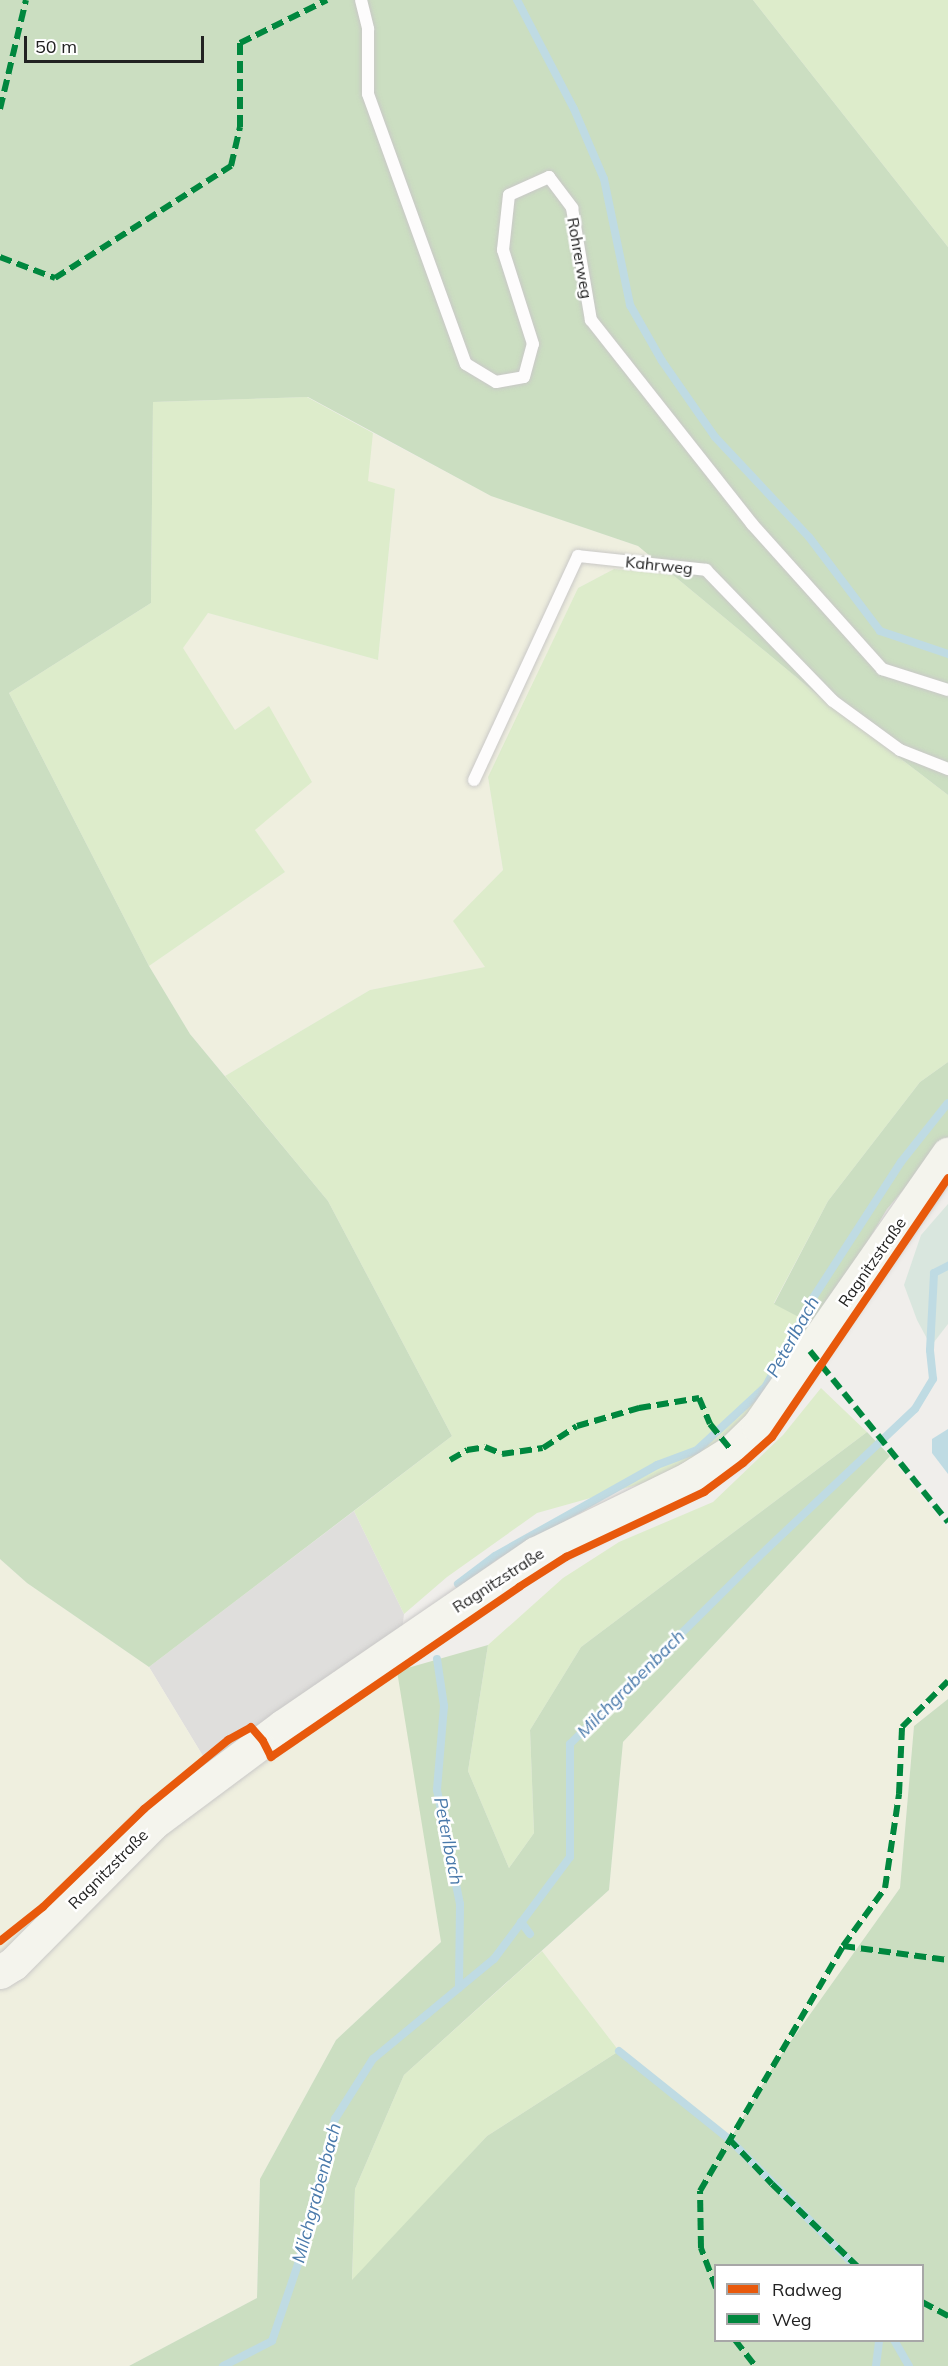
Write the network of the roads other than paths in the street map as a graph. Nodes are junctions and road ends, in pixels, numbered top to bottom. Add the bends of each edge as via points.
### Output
1 (361, 0) edge
2 (948, 690) edge
3 (948, 769) edge
4 (474, 780) dead end
5 (948, 1154) edge
6 (0, 1972) edge

1 - 2 lane, Rohrerweg via 368,29 368,94 466,364 496,382 524,377 532,344 503,250 509,195 549,177 572,208 591,320 752,524 882,669
3 - 4 lane, Kahrweg via 900,750 833,701 706,570 578,556
5 - 6 main road, Ragnitzstraße via 758,1426 732,1451 689,1478 536,1553 283,1726 153,1823 13,1964

